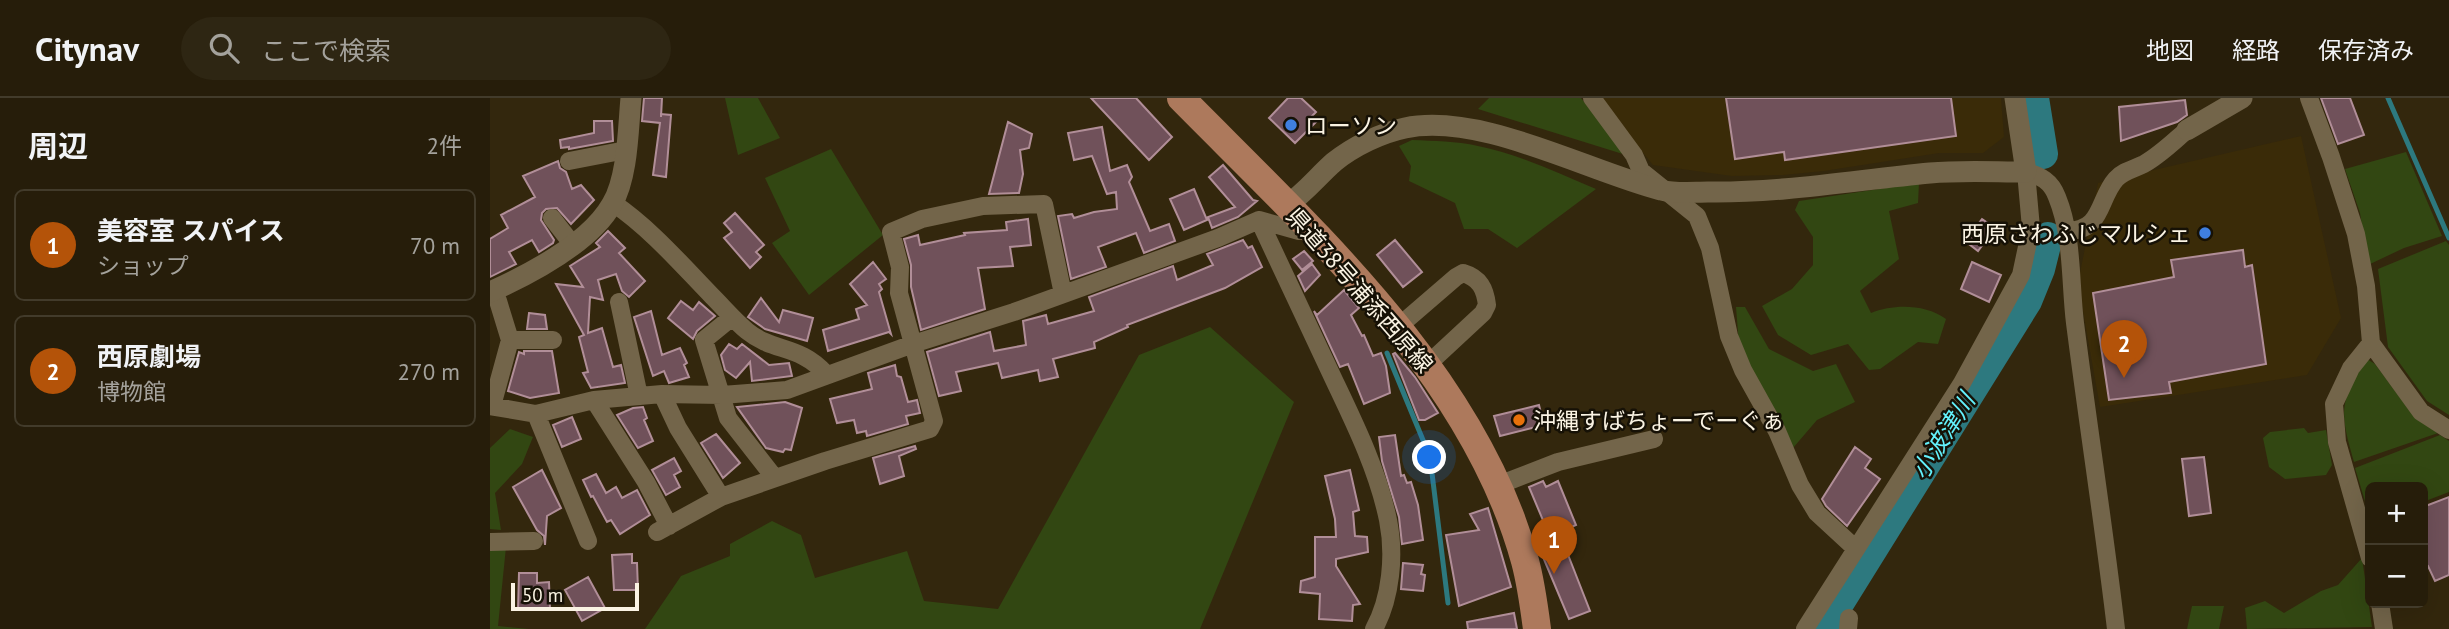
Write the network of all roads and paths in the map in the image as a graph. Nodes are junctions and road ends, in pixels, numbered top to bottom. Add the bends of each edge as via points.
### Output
1 (631, 98) edge
2 (1181, 98) edge
3 (1592, 98) edge
4 (2015, 98) edge
5 (2242, 98) edge
6 (2309, 98) edge
7 (2187, 130) joint
8 (626, 150) junction
9 (569, 161) dead end
10 (2026, 172) junction
11 (1664, 191) junction
12 (613, 203) junction
13 (1287, 205) junction
14 (552, 218) dead end
15 (1259, 220) junction
16 (2067, 231) junction
17 (573, 245) junction
18 (2069, 260) junction
19 (2054, 273) dead end
20 (491, 291) edge
21 (1063, 294) junction
22 (619, 302) dead end
23 (731, 317) junction
24 (1398, 327) junction
25 (510, 340) junction
26 (553, 340) dead end
27 (2371, 343) junction
28 (914, 344) junction
29 (1427, 365) junction
30 (826, 374) junction
31 (663, 394) junction
32 (722, 395) junction
33 (639, 396) junction
34 (594, 400) junction
35 (491, 406) edge
36 (536, 414) junction
37 (2449, 430) edge
38 (1654, 439) dead end
39 (774, 477) junction
40 (1496, 486) junction
41 (721, 497) junction
42 (534, 541) dead end
43 (588, 541) dead end
44 (490, 542) edge
45 (2366, 545) edge
46 (1856, 549) junction
47 (2381, 608) edge
48 (1374, 629) edge
49 (1537, 629) edge
50 (1805, 629) edge
51 (2116, 629) edge
52 (2384, 629) edge

1 - 8 street
2 - 13 main road, 県道38号浦添西原線
3 - 11 street via 1641,171
4 - 10 street
5 - 7 street
6 - 27 street via 2356,234
7 - 16 street via 2157,156 2120,174 2093,221
8 - 9 street
8 - 12 street
10 - 11 street via 1934,172 1753,193
10 - 16 street via 2050,184
10 - 46 street via 2031,228 2021,275 1962,383
11 - 13 street via 1493,134 1432,126 1386,133 1350,151
11 - 46 street via 1697,216 1710,247 1734,351 1800,485 1817,513
12 - 17 street
12 - 23 street
13 - 15 street via 1298,231
13 - 24 main road, 県道38号浦添西原線
14 - 17 street
15 - 21 street
15 - 48 street via 1382,493 1391,554 1388,591
16 - 18 street
17 - 20 street
18 - 19 street
18 - 51 street
20 - 25 street
21 - 28 street
21 - 28 street via 1044,204 983,206 922,219 891,232 900,267 899,293
22 - 33 street
23 - 30 street via 760,341 814,360
23 - 32 street via 704,341
24 - 29 main road, 県道38号浦添西原線
24 - 29 street via 1463,273 1481,283 1487,305 1483,313
25 - 26 street
25 - 35 street
27 - 37 street via 2421,412
27 - 45 street via 2351,368 2334,404 2337,442
28 - 30 street
28 - 39 street via 934,421 930,429
29 - 40 main road, 県道38号浦添西原線 via 1464,421
30 - 32 street via 787,390
31 - 32 street
31 - 33 street
31 - 41 street via 678,428
32 - 39 street via 728,418
33 - 34 street
34 - 36 street
34 - 41 street via 646,482 663,529
35 - 36 street
36 - 43 street
38 - 40 street via 1558,462
39 - 41 street
40 - 49 main road, 県道38号浦添西原線 via 1525,561
42 - 44 street
46 - 50 street
47 - 52 street

